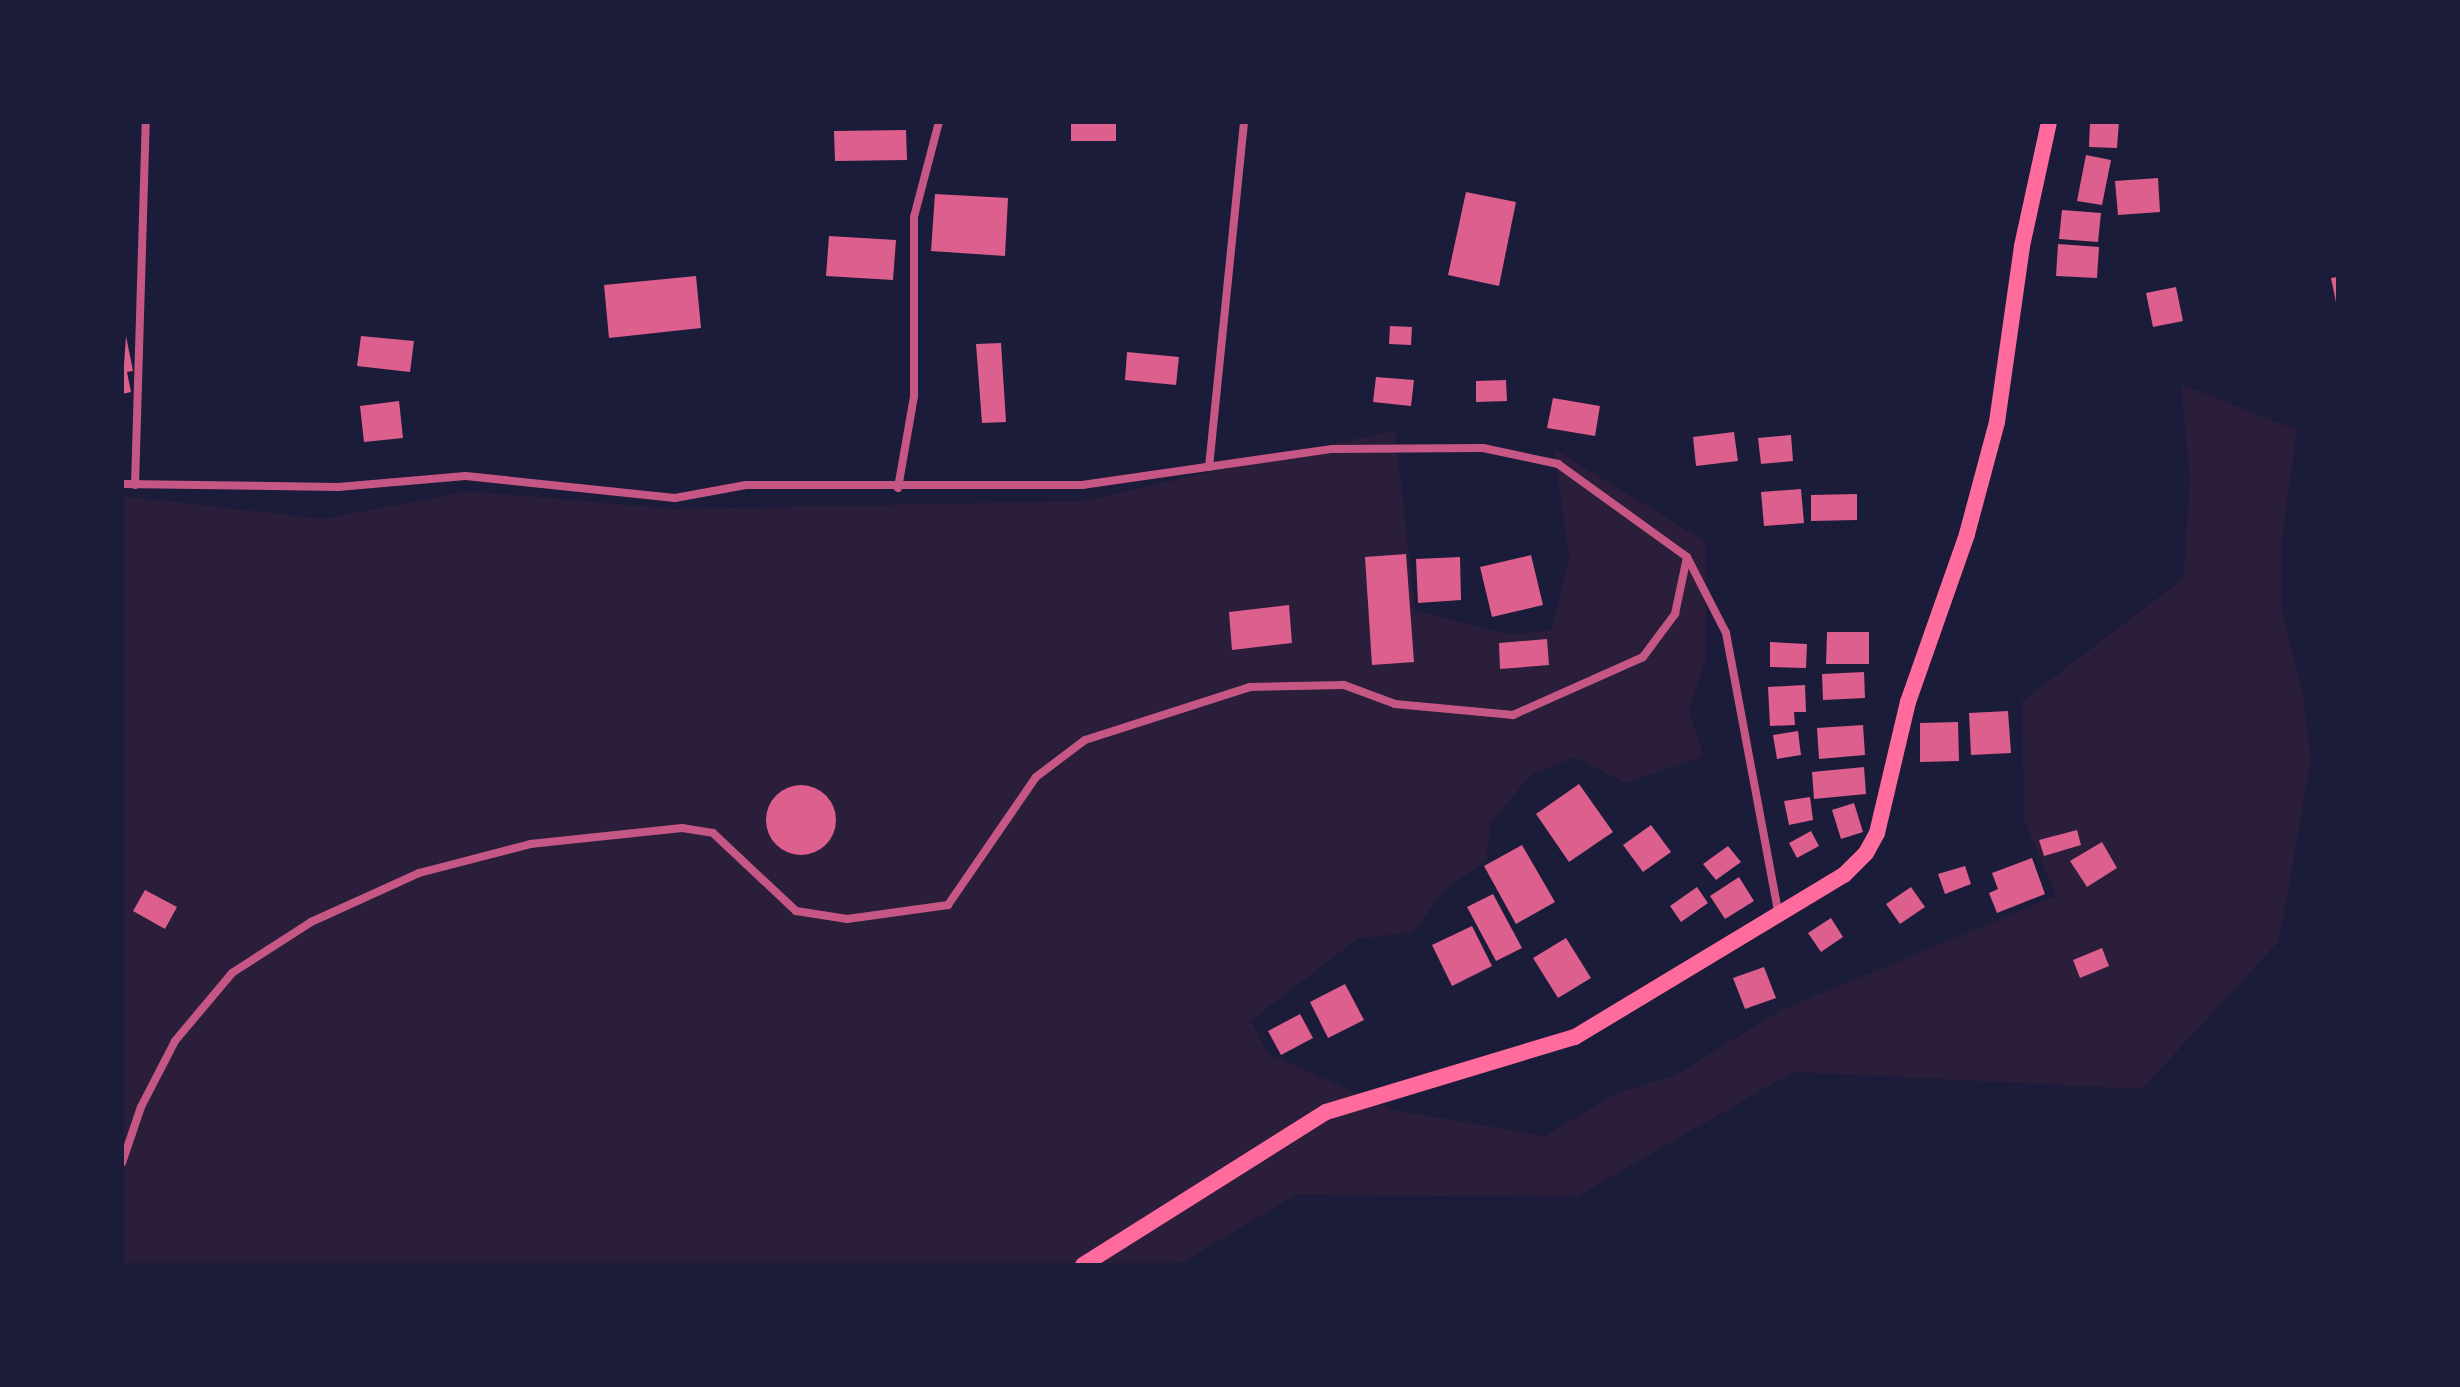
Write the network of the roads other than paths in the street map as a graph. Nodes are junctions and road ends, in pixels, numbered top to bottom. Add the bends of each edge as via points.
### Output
1 (146, 122) edge
2 (939, 122) edge
3 (1244, 122) edge
4 (2049, 122) edge
5 (1209, 467) junction
6 (122, 484) edge
7 (135, 485) junction
8 (898, 488) junction
9 (1687, 557) junction
10 (1778, 912) junction
11 (122, 1163) edge
12 (1083, 1265) edge

1 - 7 street
2 - 8 street via 914,217 914,396
3 - 5 street
4 - 10 main road via 2022,246 1997,422 1967,534 1908,702 1877,833 1844,875
5 - 8 street via 1082,485
5 - 9 street via 1332,449 1483,448 1558,464
6 - 7 street
7 - 8 street via 338,487 466,476 675,498 746,485
9 - 10 street via 1726,633
9 - 11 street via 1675,614 1643,657 1513,715 1395,704 1344,685 1250,687 1085,740 1036,777 948,905 847,919 796,911 713,833 682,828 530,844 419,873 311,922 232,973 175,1041 141,1107
10 - 12 main road via 1575,1037 1326,1112

